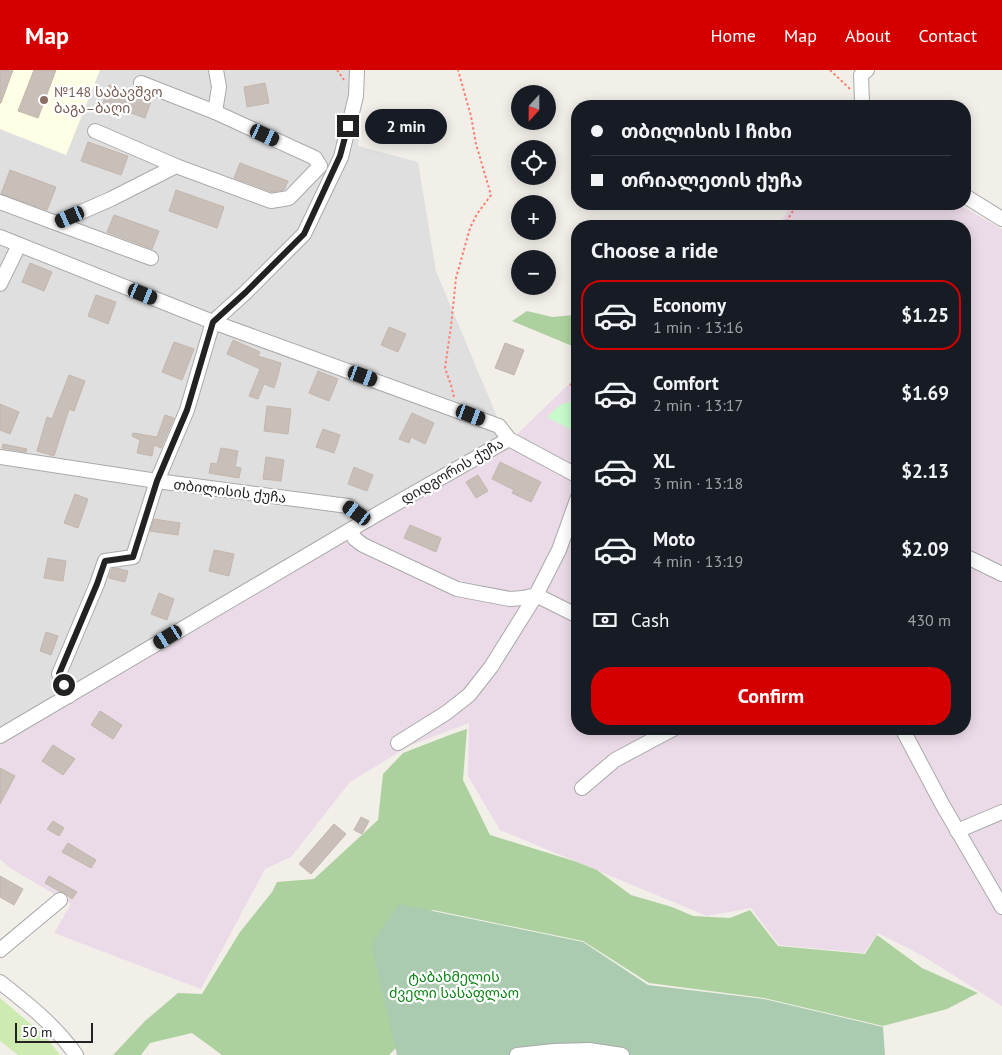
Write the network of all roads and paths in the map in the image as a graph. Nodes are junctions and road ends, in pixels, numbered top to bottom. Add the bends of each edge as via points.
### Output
1 (216, 70) edge
2 (357, 70) edge
3 (458, 70) edge
4 (830, 70) edge
5 (867, 70) edge
6 (141, 83) dead end
7 (859, 100) edge
8 (863, 100) edge
9 (215, 112) junction
10 (95, 131) dead end
11 (176, 166) junction
12 (320, 166) junction
13 (334, 170) junction
14 (971, 200) edge
15 (0, 202) edge
16 (1002, 219) edge
17 (56, 223) junction
18 (0, 237) edge
19 (19, 245) junction
20 (151, 258) dead end
21 (0, 284) edge
22 (213, 322) junction
23 (456, 410) junction
24 (509, 440) junction
25 (0, 457) edge
26 (571, 472) edge
27 (157, 481) junction
28 (571, 517) edge
29 (367, 520) junction
30 (350, 530) junction
31 (971, 559) edge
32 (1002, 574) edge
33 (536, 595) junction
34 (571, 612) edge
35 (69, 696) junction
36 (662, 735) edge
37 (906, 735) edge
38 (0, 736) edge
39 (398, 743) dead end
40 (582, 788) dead end
41 (1002, 812) edge
42 (957, 831) junction
43 (60, 900) dead end
44 (1002, 907) edge
45 (0, 950) edge
46 (0, 982) edge
47 (76, 1055) edge
48 (517, 1055) edge
49 (622, 1055) edge

1 - 9 street via 219,87
2 - 13 street via 356,96
3 - 23 path via 492,195 470,228 456,278 445,368
4 - 7 path
5 - 8 street via 861,75
6 - 9 street
9 - 12 street via 315,158
10 - 11 street
11 - 12 street via 271,201 289,198
11 - 17 street
12 - 13 street
13 - 22 street via 304,234
14 - 16 street
15 - 17 street
17 - 20 street
18 - 19 street, დიდგორის ქუჩა
19 - 21 street
19 - 22 street, დიდგორის ქუჩა
22 - 23 street, დიდგორის ქუჩა
22 - 27 street via 187,410
23 - 24 street, დიდგორის ქუჩა via 499,426
24 - 26 street
24 - 29 street, დიდგორის ქუჩა
25 - 27 street, თბილისის ქუჩა
27 - 29 street, თბილისის ქუჩა via 348,506
27 - 35 street via 133,557 105,561 59,674
28 - 33 street via 559,550
29 - 30 street, დიდგორის ქუჩა
30 - 33 street via 363,545 457,589 510,599
30 - 35 street, დიდგორის ქუჩა
31 - 32 street
33 - 34 street
33 - 39 street via 491,667 469,695
35 - 38 street, დიდგორის ქუჩა
36 - 40 street via 615,760
37 - 42 street
41 - 42 street
42 - 44 street
43 - 45 street
46 - 47 street via 37,1011
48 - 49 street via 589,1050

